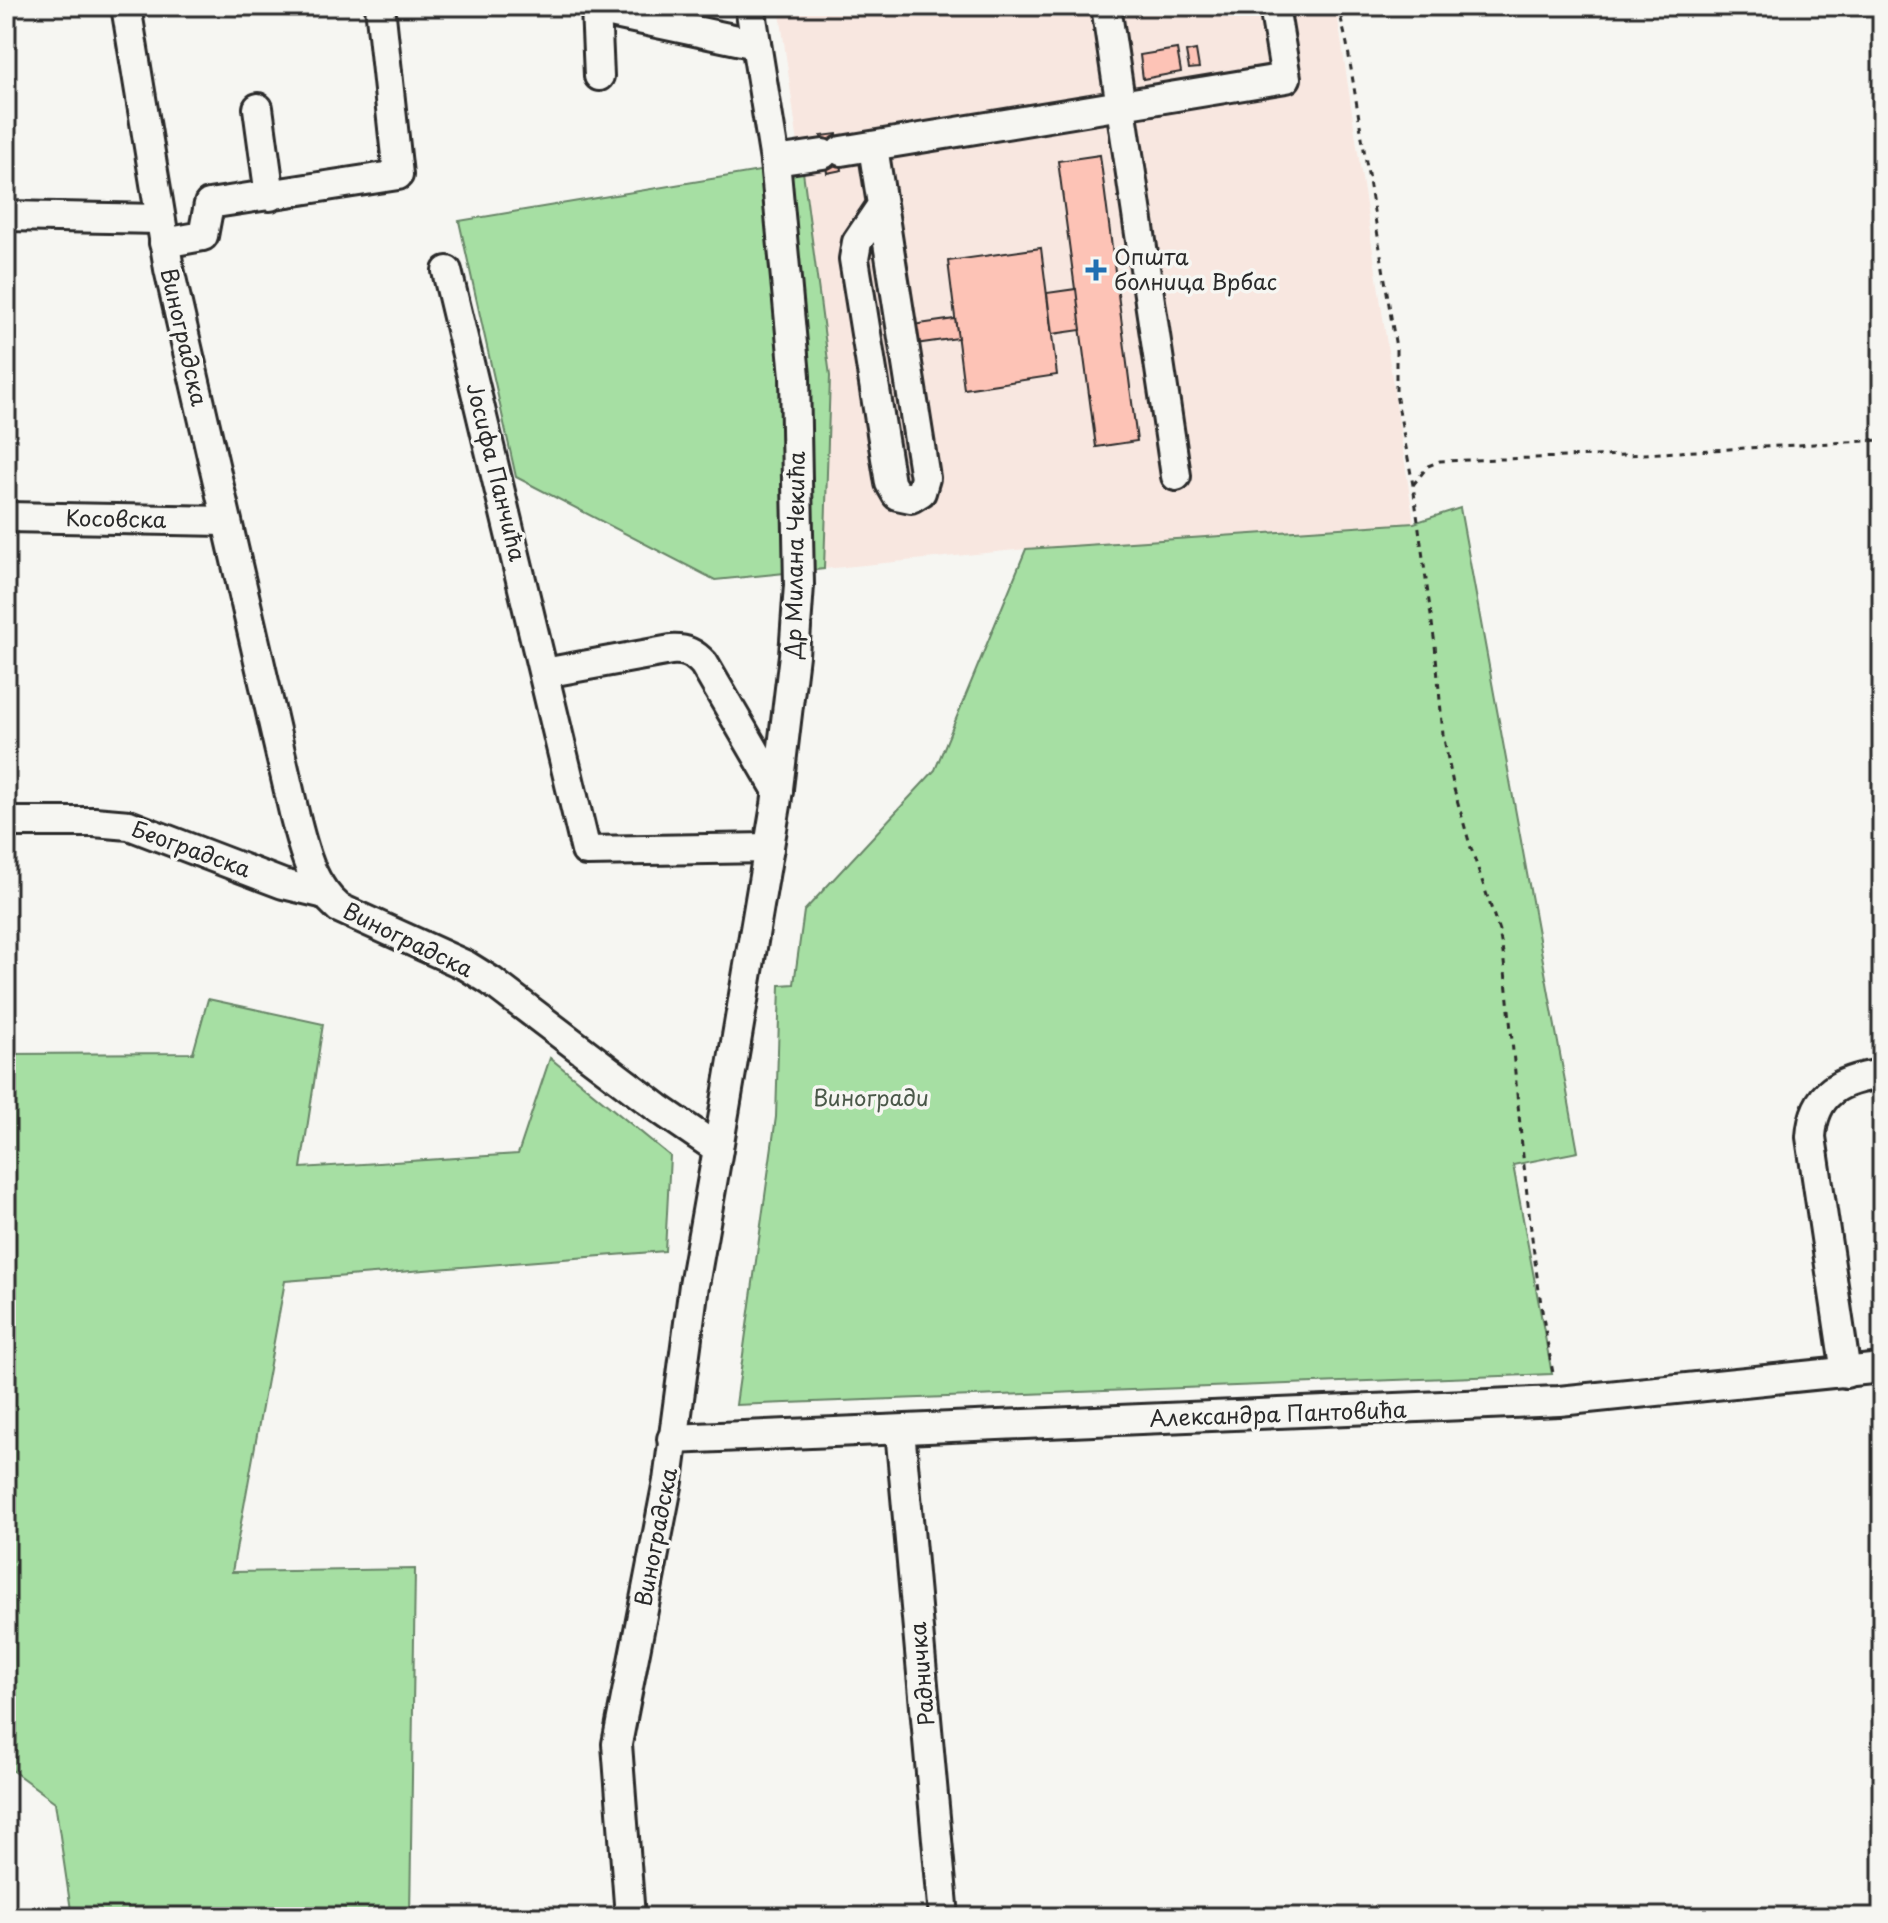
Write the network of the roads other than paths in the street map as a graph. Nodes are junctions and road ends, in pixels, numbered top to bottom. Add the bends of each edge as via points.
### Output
1 (126, 6) edge
2 (380, 6) edge
3 (750, 6) edge
4 (1106, 6) edge
5 (1274, 6) edge
6 (608, 8) edge
7 (756, 44) junction
8 (599, 76) dead end
9 (1121, 104) junction
10 (258, 108) dead end
11 (873, 147) junction
12 (775, 161) junction
13 (270, 196) junction
14 (882, 205) junction
15 (6, 216) edge
16 (162, 231) junction
17 (447, 271) dead end
18 (1176, 476) dead end
19 (6, 517) edge
20 (226, 521) junction
21 (544, 673) junction
22 (778, 791) junction
23 (6, 822) edge
24 (769, 848) junction
25 (325, 894) junction
26 (1882, 1074) edge
27 (718, 1149) junction
28 (1882, 1368) edge
29 (1846, 1373) junction
30 (900, 1430) junction
31 (672, 1439) junction
32 (630, 1917) edge
33 (944, 1917) edge

1 - 16 street, Виноградска
2 - 13 street via 398,175
3 - 7 street, Др Милана Чекића
4 - 9 street
5 - 9 street via 1286,78
6 - 7 street
6 - 8 street
7 - 12 street, Др Милана Чекића
9 - 11 street
9 - 18 street
10 - 13 street
11 - 12 street
11 - 14 street
12 - 22 street, Др Милана Чекића via 795,376 799,570
13 - 16 street via 209,204 203,236
14 - 14 street via 925,478 911,498 897,495 890,483 854,259 857,242
15 - 16 street
16 - 20 street, Виноградска
17 - 21 street, Јосифа Панчића
19 - 20 street, Косовска
20 - 25 street, Виноградска via 295,817 307,861
21 - 22 street via 671,650 695,655
21 - 24 street, Јосифа Панчића via 586,851
22 - 24 street, Др Милана Чекића
23 - 25 street, Београдска via 129,825 283,884
24 - 27 street, Др Милана Чекића
25 - 27 street, Виноградска via 347,914 491,981
26 - 29 street via 1832,1090 1817,1107 1812,1123
27 - 31 street, Виноградска
28 - 29 street, Александра Пантовића
29 - 30 street, Александра Пантовића via 1559,1401
30 - 31 street, Александра Пантовића
30 - 33 street, Радничка
31 - 32 street, Виноградска via 617,1744

